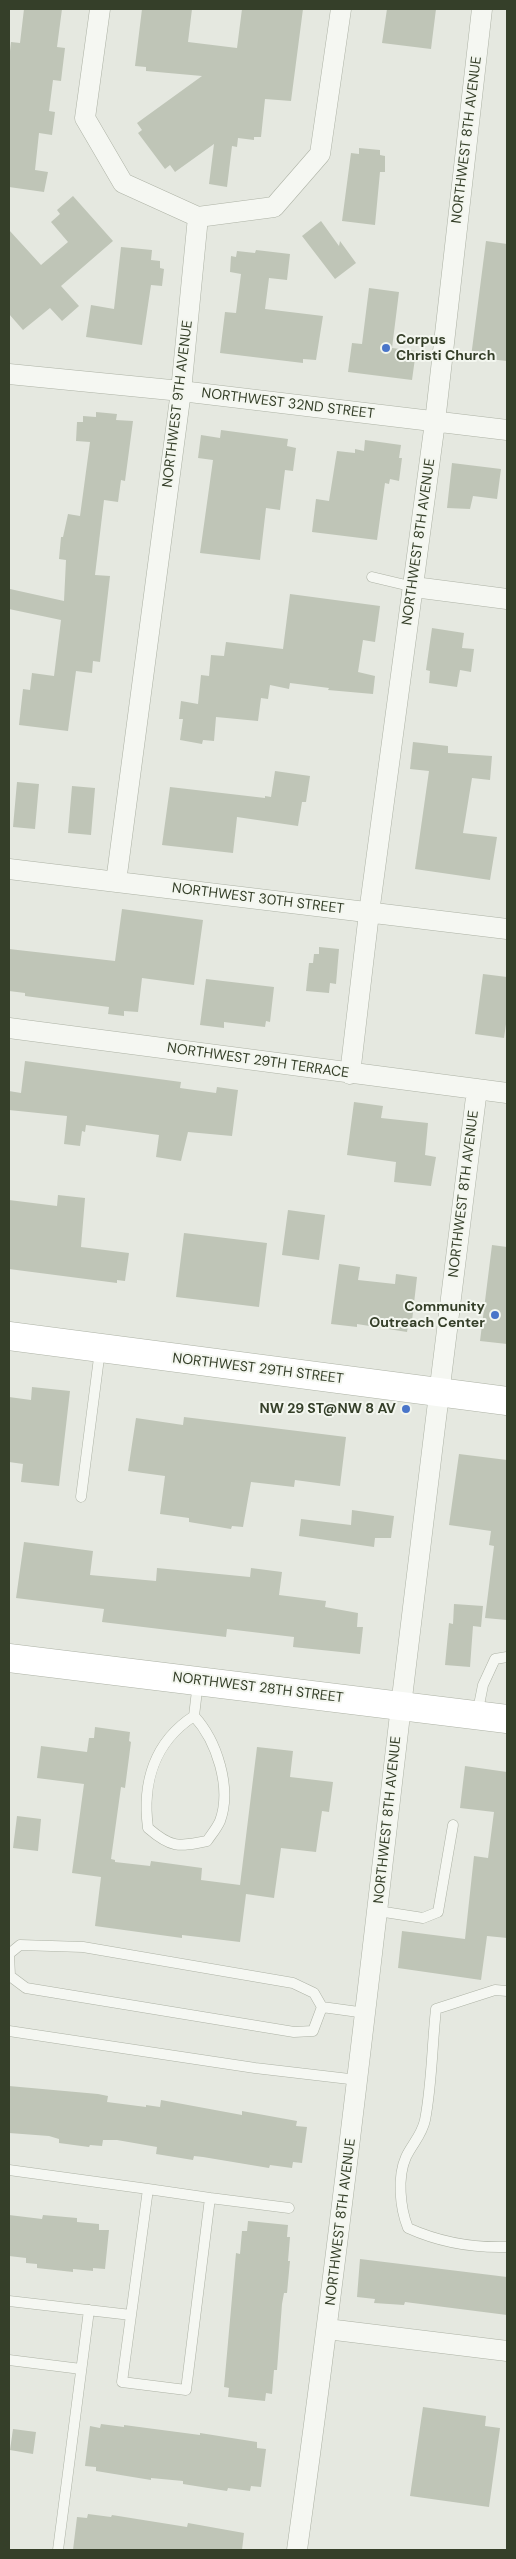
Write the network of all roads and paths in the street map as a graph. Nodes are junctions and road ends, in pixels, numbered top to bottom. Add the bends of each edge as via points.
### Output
1 (100, 9) edge
2 (341, 9) edge
3 (482, 9) edge
4 (198, 217) junction
5 (9, 374) edge
6 (181, 391) junction
7 (435, 422) junction
8 (507, 430) edge
9 (372, 577) dead end
10 (414, 587) junction
11 (507, 599) edge
12 (9, 869) edge
13 (116, 882) junction
14 (369, 912) junction
15 (507, 929) edge
16 (9, 1028) edge
17 (350, 1074) junction
18 (477, 1089) junction
19 (507, 1093) edge
20 (9, 1336) edge
21 (100, 1349) junction
22 (440, 1392) junction
23 (507, 1401) edge
24 (80, 1497) dead end
25 (507, 1657) edge
26 (9, 1658) edge
27 (198, 1681) junction
28 (401, 1705) junction
29 (478, 1715) junction
30 (194, 1716) junction
31 (507, 1719) edge
32 (452, 1825) dead end
33 (378, 1911) junction
34 (507, 1991) edge
35 (322, 2007) junction
36 (366, 2014) junction
37 (9, 2031) edge
38 (358, 2080) junction
39 (9, 2170) edge
40 (148, 2189) junction
41 (210, 2198) junction
42 (289, 2208) dead end
43 (507, 2247) edge
44 (9, 2301) edge
45 (89, 2310) junction
46 (131, 2315) junction
47 (328, 2329) junction
48 (507, 2351) edge
49 (9, 2360) edge
50 (81, 2369) junction
51 (58, 2550) edge
52 (297, 2550) edge

1 - 4 street via 85,118 123,183
2 - 4 street via 320,154 274,207
3 - 7 street, NORTHWEST 8TH AVENUE
4 - 6 street, NORTHWEST 9TH AVENUE
5 - 6 street, NORTHWEST 32ND STREET
6 - 7 street, NORTHWEST 32ND STREET
6 - 13 street, NORTHWEST 9TH AVENUE
7 - 8 street, NORTHWEST 32ND STREET
7 - 10 street, NORTHWEST 8TH AVENUE
9 - 10 lane
10 - 11 street
10 - 14 street, NORTHWEST 8TH AVENUE
12 - 13 street, NORTHWEST 30TH STREET
13 - 14 street, NORTHWEST 30TH STREET
14 - 15 street, NORTHWEST 30TH STREET
14 - 17 street, NORTHWEST 8TH AVENUE
16 - 17 street, NORTHWEST 29TH TERRACE
17 - 18 street, NORTHWEST 29TH TERRACE
18 - 19 street, NORTHWEST 29TH TERRACE
18 - 22 street, NORTHWEST 8TH AVENUE
20 - 21 street, NORTHWEST 29TH STREET
21 - 22 street, NORTHWEST 29TH STREET
21 - 24 lane
22 - 23 street, NORTHWEST 29TH STREET
22 - 28 street, NORTHWEST 8TH AVENUE
25 - 29 lane via 495,1659 483,1685
26 - 27 street, NORTHWEST 28TH STREET
27 - 28 street, NORTHWEST 28TH STREET
27 - 30 lane
28 - 29 street, NORTHWEST 28TH STREET
28 - 33 street, NORTHWEST 8TH AVENUE
29 - 31 street, NORTHWEST 28TH STREET
30 - 30 lane via 180,1726 161,1749 150,1773 144,1804 148,1828 164,1843 181,1847 207,1841 220,1822 224,1796 217,1756 206,1729
32 - 33 lane via 438,1912 423,1918
33 - 36 street, NORTHWEST 8TH AVENUE
34 - 43 lane via 495,1990 436,2008 425,2121 418,2141 406,2158 401,2211 408,2228 432,2239 488,2248
35 - 35 lane via 314,1994 293,1983 83,1946 20,1945 9,1954 10,1976 26,1988 43,1991 294,2032 313,2031
35 - 36 lane
36 - 38 street, NORTHWEST 8TH AVENUE
37 - 38 lane
38 - 47 street, NORTHWEST 8TH AVENUE
39 - 40 lane
40 - 41 lane
40 - 46 lane
41 - 42 lane
41 - 46 lane via 186,2390 122,2382
44 - 45 lane
45 - 46 lane
45 - 50 lane
47 - 48 street
47 - 52 street, NORTHWEST 8TH AVENUE
49 - 50 lane
50 - 51 lane

